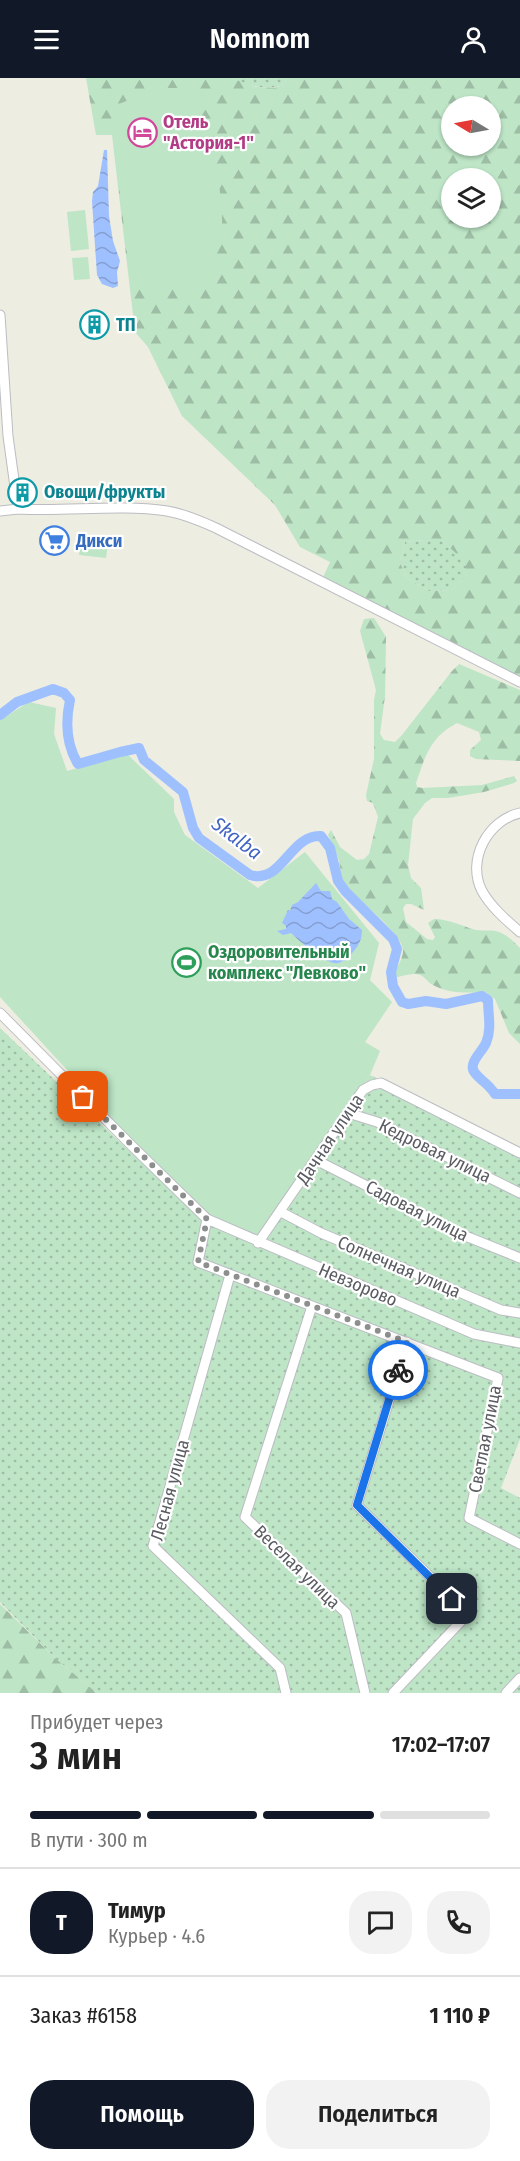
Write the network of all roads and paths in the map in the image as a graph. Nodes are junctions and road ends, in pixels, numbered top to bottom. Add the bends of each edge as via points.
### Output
1 (0, 315) edge
2 (18, 510) junction
3 (0, 511) edge
4 (520, 682) edge
5 (520, 813) edge
6 (520, 932) edge
7 (0, 1013) edge
8 (348, 1113) junction
9 (520, 1153) edge
10 (316, 1160) junction
11 (520, 1193) edge
12 (281, 1212) junction
13 (204, 1217) junction
14 (258, 1243) junction
15 (520, 1258) edge
16 (230, 1275) junction
17 (312, 1306) junction
18 (520, 1314) edge
19 (407, 1342) junction
20 (520, 1343) edge
21 (520, 1544) edge
22 (520, 1678) edge
23 (286, 1693) edge
24 (365, 1693) edge
25 (393, 1693) edge
26 (506, 1693) edge

1 - 2 street via 8,436
2 - 3 street
2 - 4 street via 141,509 197,520
5 - 6 street via 503,819 489,832 476,867 482,891
7 - 13 street, Невзорово
8 - 9 street, Дачная улица via 363,1090 381,1083
8 - 10 street, Дачная улица
8 - 11 street, Кедровая улица via 377,1122
10 - 12 street, Дачная улица
10 - 15 street, Садовая улица via 463,1235
12 - 14 street, Дачная улица
12 - 18 street, Солнечная улица via 501,1310
13 - 14 street, Невзорово
13 - 16 street, Светлая улица via 198,1262
14 - 20 street, Невзорово via 474,1334
16 - 17 street, Светлая улица
16 - 23 street, Лесная улица via 153,1546 280,1668
17 - 19 street, Светлая улица
17 - 24 street, Веселая улица via 245,1517 346,1613
19 - 21 street, Светлая улица via 498,1378 469,1518
19 - 25 street via 357,1505 468,1614
22 - 26 street

